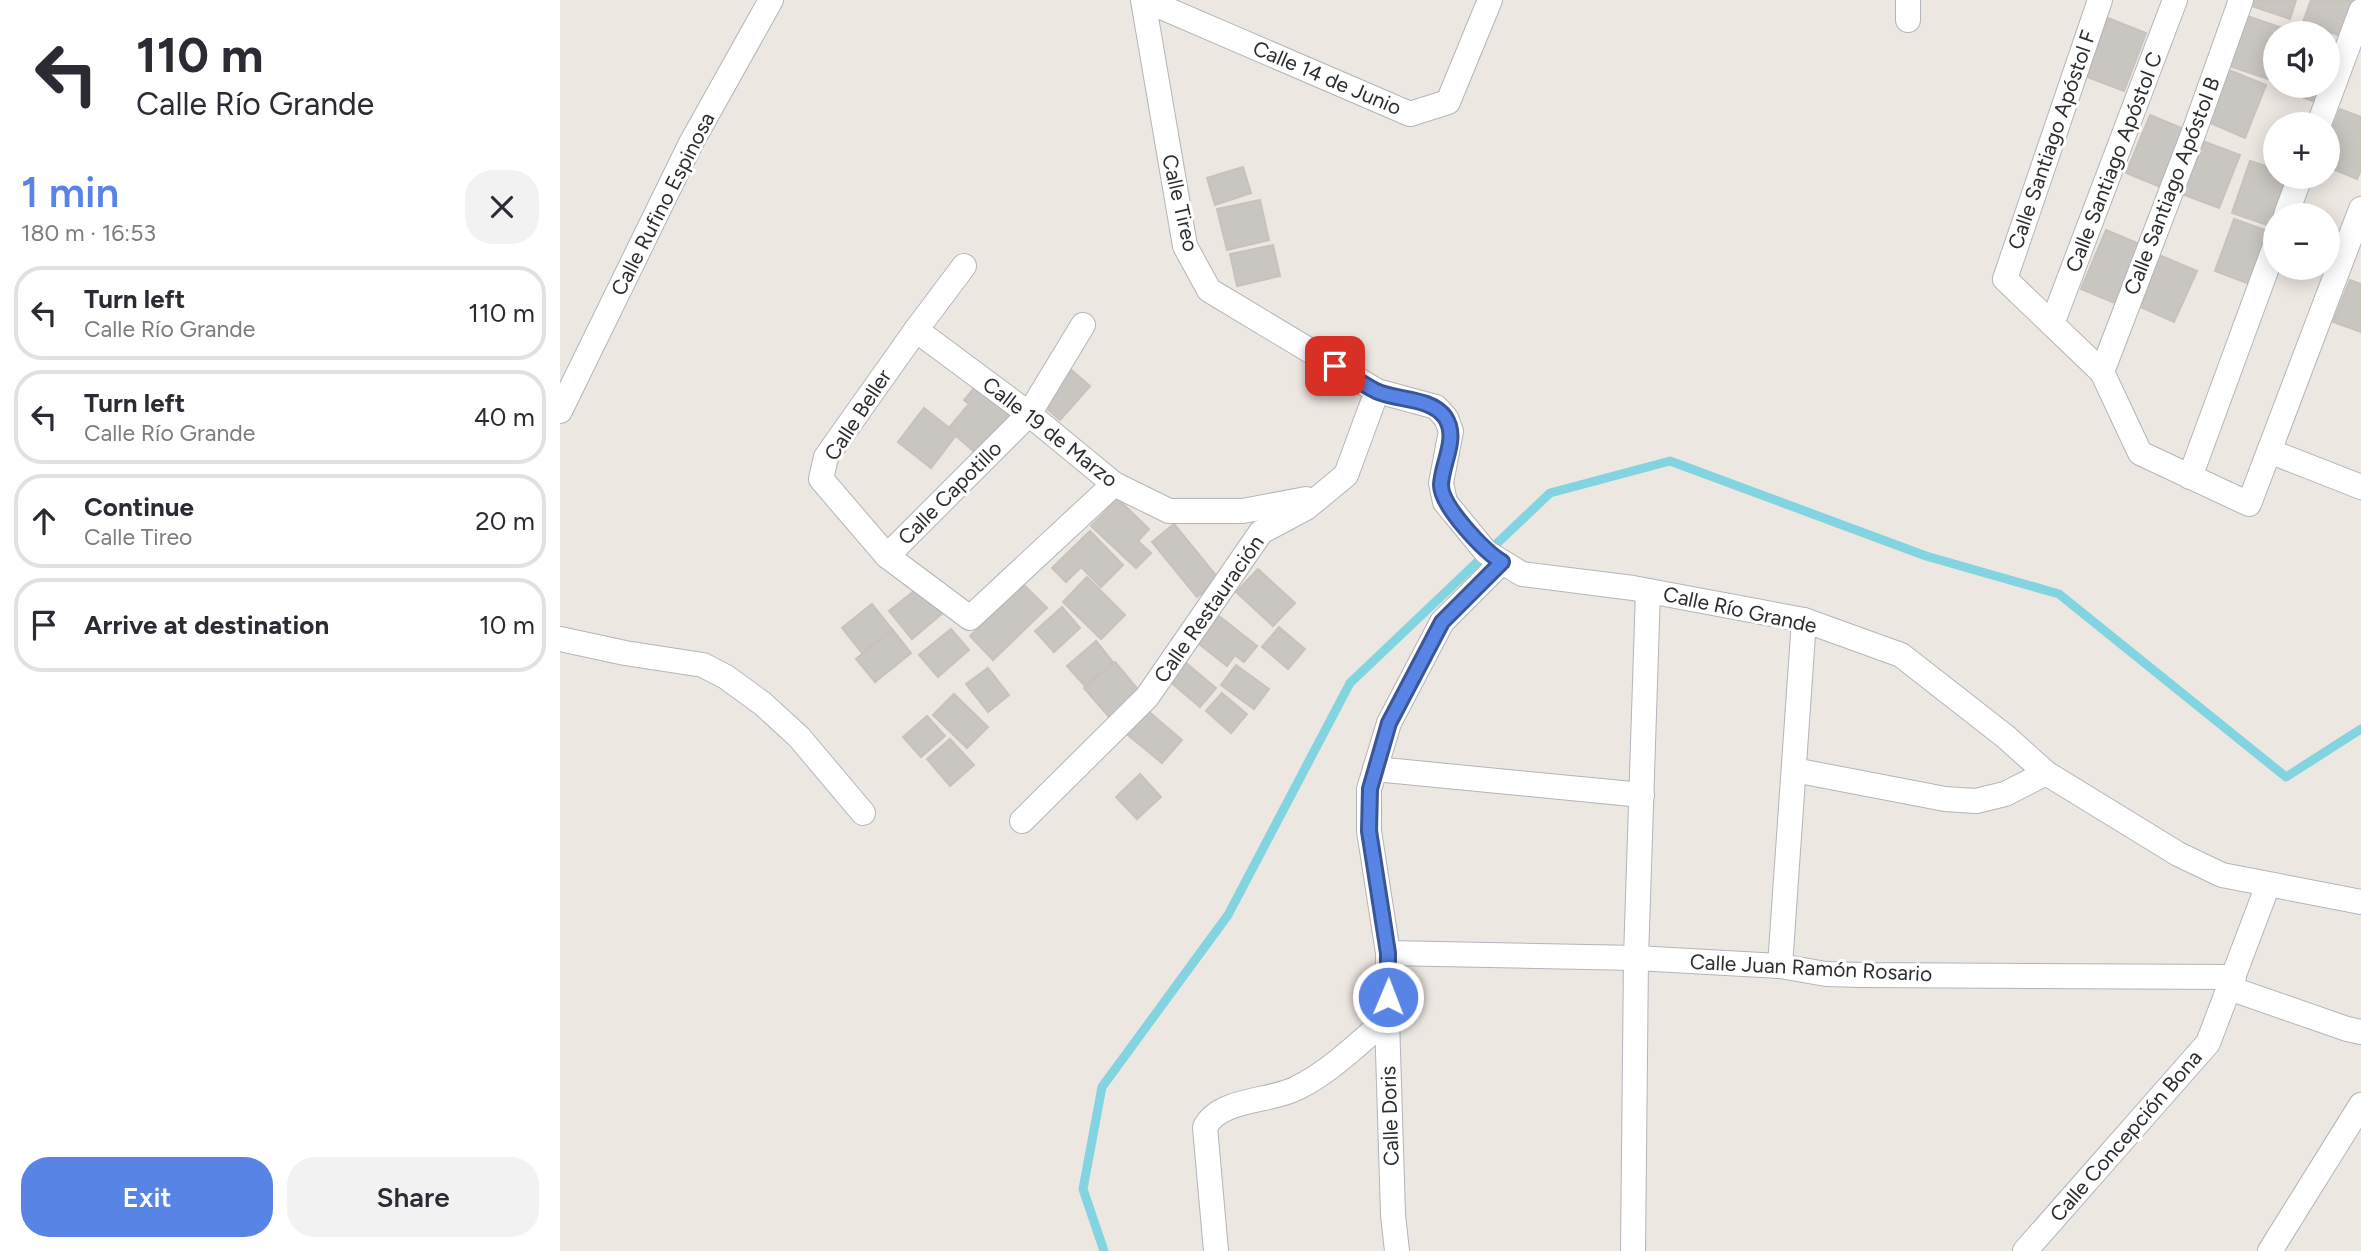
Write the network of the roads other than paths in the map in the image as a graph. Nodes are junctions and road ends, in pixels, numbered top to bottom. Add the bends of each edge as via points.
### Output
1 (771, 0) edge
2 (1144, 0) edge
3 (1490, 0) edge
4 (2100, 0) edge
5 (2175, 0) edge
6 (2241, 0) edge
7 (2361, 11) edge
8 (2323, 112) edge
9 (2361, 209) edge
10 (964, 266) dead end
11 (2263, 279) edge
12 (2052, 324) junction
13 (1083, 325) dead end
14 (916, 330) junction
15 (2102, 372) junction
16 (1377, 391) junction
17 (560, 411) edge
18 (1029, 414) junction
19 (2269, 451) junction
20 (2190, 477) junction
21 (1114, 484) junction
22 (2361, 487) edge
23 (1320, 496) junction
24 (887, 556) junction
25 (1502, 562) junction
26 (1648, 591) junction
27 (1804, 620) junction
28 (560, 639) edge
29 (1376, 769) junction
30 (1794, 770) junction
31 (2046, 773) junction
32 (1642, 795) junction
33 (863, 813) dead end
34 (1022, 821) dead end
35 (2268, 885) junction
36 (2361, 902) edge
37 (1388, 953) junction
38 (1636, 958) junction
39 (1780, 966) junction
40 (2232, 983) junction
41 (1387, 1019) junction
42 (2361, 1032) edge
43 (2361, 1105) edge
44 (1216, 1251) edge
45 (1396, 1251) edge
46 (1633, 1251) edge
47 (2025, 1251) edge
48 (2270, 1251) edge

1 - 17 street, Calle Rufino Espinosa via 691,143
2 - 3 street, Calle 14 de Junio via 1410,114 1447,102
2 - 16 street, Calle Tireo via 1185,246 1209,290
4 - 12 street, Calle Santiago Apóstol F via 2005,279
5 - 12 street, Calle Santiago Apóstol C
6 - 15 street, Calle Santiago Apóstol B
7 - 8 street
9 - 19 street
10 - 14 street, Calle Beller
11 - 20 street
12 - 15 street
13 - 18 street, Calle Capotillo
14 - 18 street, Calle 19 de Marzo
14 - 24 street, Calle Beller via 826,457 821,479
15 - 20 street via 2140,453
16 - 23 street, Calle Restauración via 1346,475
16 - 25 street, Calle Río Grande via 1436,407 1446,418 1451,431 1441,483 1445,502 1486,552
18 - 21 street, Calle 19 de Marzo
18 - 24 street, Calle Capotillo
19 - 20 street via 2249,503
19 - 22 street
21 - 23 street, Calle 19 de Marzo via 1170,511 1243,511
21 - 24 street, Calle Beller via 970,618
23 - 34 street, Calle Restauración via 1261,532 1147,697
25 - 26 street, Calle Río Grande via 1522,574
25 - 29 street, Calle Doris via 1442,622 1389,723
26 - 27 street, Calle Río Grande
26 - 32 street
27 - 30 street
27 - 31 street, Calle Río Grande via 1901,655
28 - 33 street via 703,665 726,677 799,737
29 - 32 street
29 - 37 street, Calle Doris via 1370,789 1369,831
30 - 31 street via 1976,801 2005,794
30 - 39 street
31 - 35 street, Calle Río Grande via 2178,854 2222,875
32 - 38 street
35 - 36 street, Calle Río Grande
35 - 40 street, Calle Concepción Bona
37 - 38 street, Calle Juan Ramón Rosario
37 - 41 street, Calle Doris
38 - 39 street, Calle Juan Ramón Rosario
38 - 46 street
39 - 40 street, Calle Juan Ramón Rosario via 1826,974
40 - 42 street, Calle Juan Ramón Rosario
40 - 47 street, Calle Concepción Bona via 2208,1043
41 - 44 street via 1295,1089 1234,1106 1209,1119 1205,1127
41 - 45 street, Calle Doris
43 - 48 street

